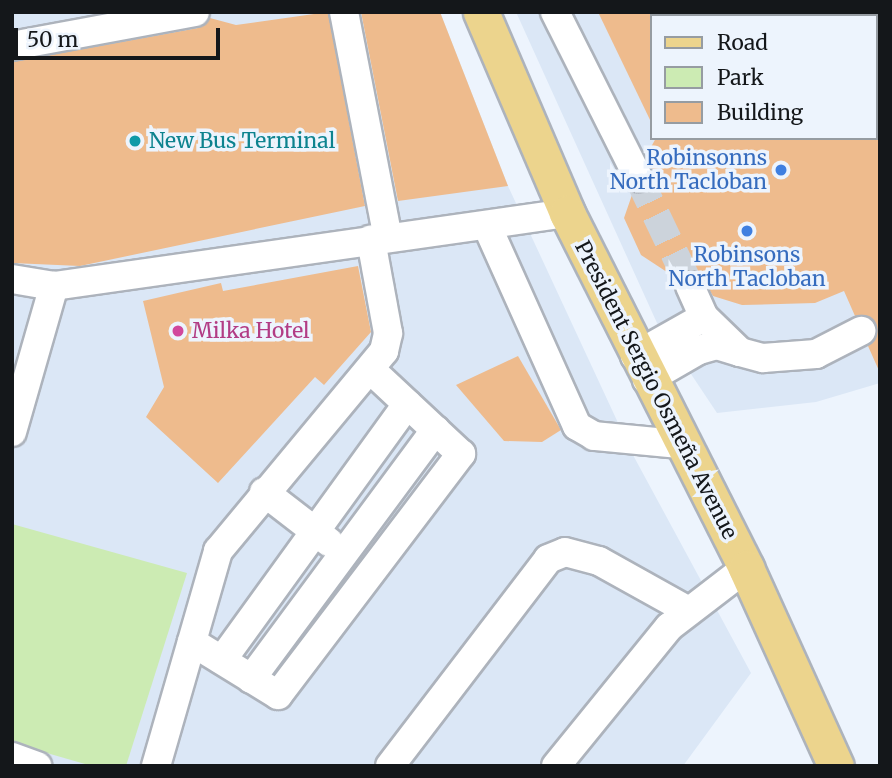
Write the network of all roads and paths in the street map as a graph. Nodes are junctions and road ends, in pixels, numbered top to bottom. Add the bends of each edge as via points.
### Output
1 (195, 12) edge
2 (344, 12) edge
3 (481, 12) edge
4 (558, 15) edge
5 (12, 46) edge
6 (638, 177) tunnel mouth
7 (567, 213) junction
8 (488, 228) junction
9 (380, 239) junction
10 (12, 279) edge
11 (54, 286) junction
12 (691, 286) tunnel mouth
13 (704, 317) junction
14 (861, 331) dead end
15 (740, 352) junction
16 (641, 368) junction
17 (372, 371) junction
18 (407, 404) junction
19 (13, 427) edge
20 (435, 430) junction
21 (679, 444) junction
22 (264, 492) junction
23 (315, 531) junction
24 (344, 554) junction
25 (746, 568) junction
26 (370, 573) junction
27 (687, 610) junction
28 (192, 642) junction
29 (222, 660) junction
30 (251, 679) junction
31 (12, 757) edge
32 (37, 766) edge
33 (156, 766) edge
34 (390, 766) edge
35 (556, 766) edge
36 (836, 766) edge

1 - 5 lane
2 - 9 lane
3 - 7 main road, President Sergio Osmeña Avenue
4 - 6 lane
7 - 8 lane
7 - 16 main road, President Sergio Osmeña Avenue
8 - 9 lane
8 - 21 lane via 577,426 594,436
9 - 11 lane
9 - 17 lane via 388,333
10 - 11 lane
11 - 19 lane
12 - 13 lane
13 - 15 lane
13 - 16 lane
14 - 15 lane via 816,354 763,358
15 - 16 lane via 717,345
16 - 21 main road, President Sergio Osmeña Avenue
17 - 18 lane
17 - 22 lane
18 - 20 lane
18 - 23 lane
20 - 24 lane
20 - 26 lane via 461,454
21 - 25 main road, President Sergio Osmeña Avenue
22 - 23 lane
22 - 28 lane via 218,551
23 - 24 lane
23 - 29 lane
24 - 26 lane
24 - 30 lane
25 - 27 lane
25 - 36 main road, President Sergio Osmeña Avenue
26 - 30 lane via 278,695
27 - 34 lane via 599,561 565,552 548,559
27 - 35 lane
28 - 29 lane
28 - 33 lane
29 - 30 lane
31 - 32 lane

